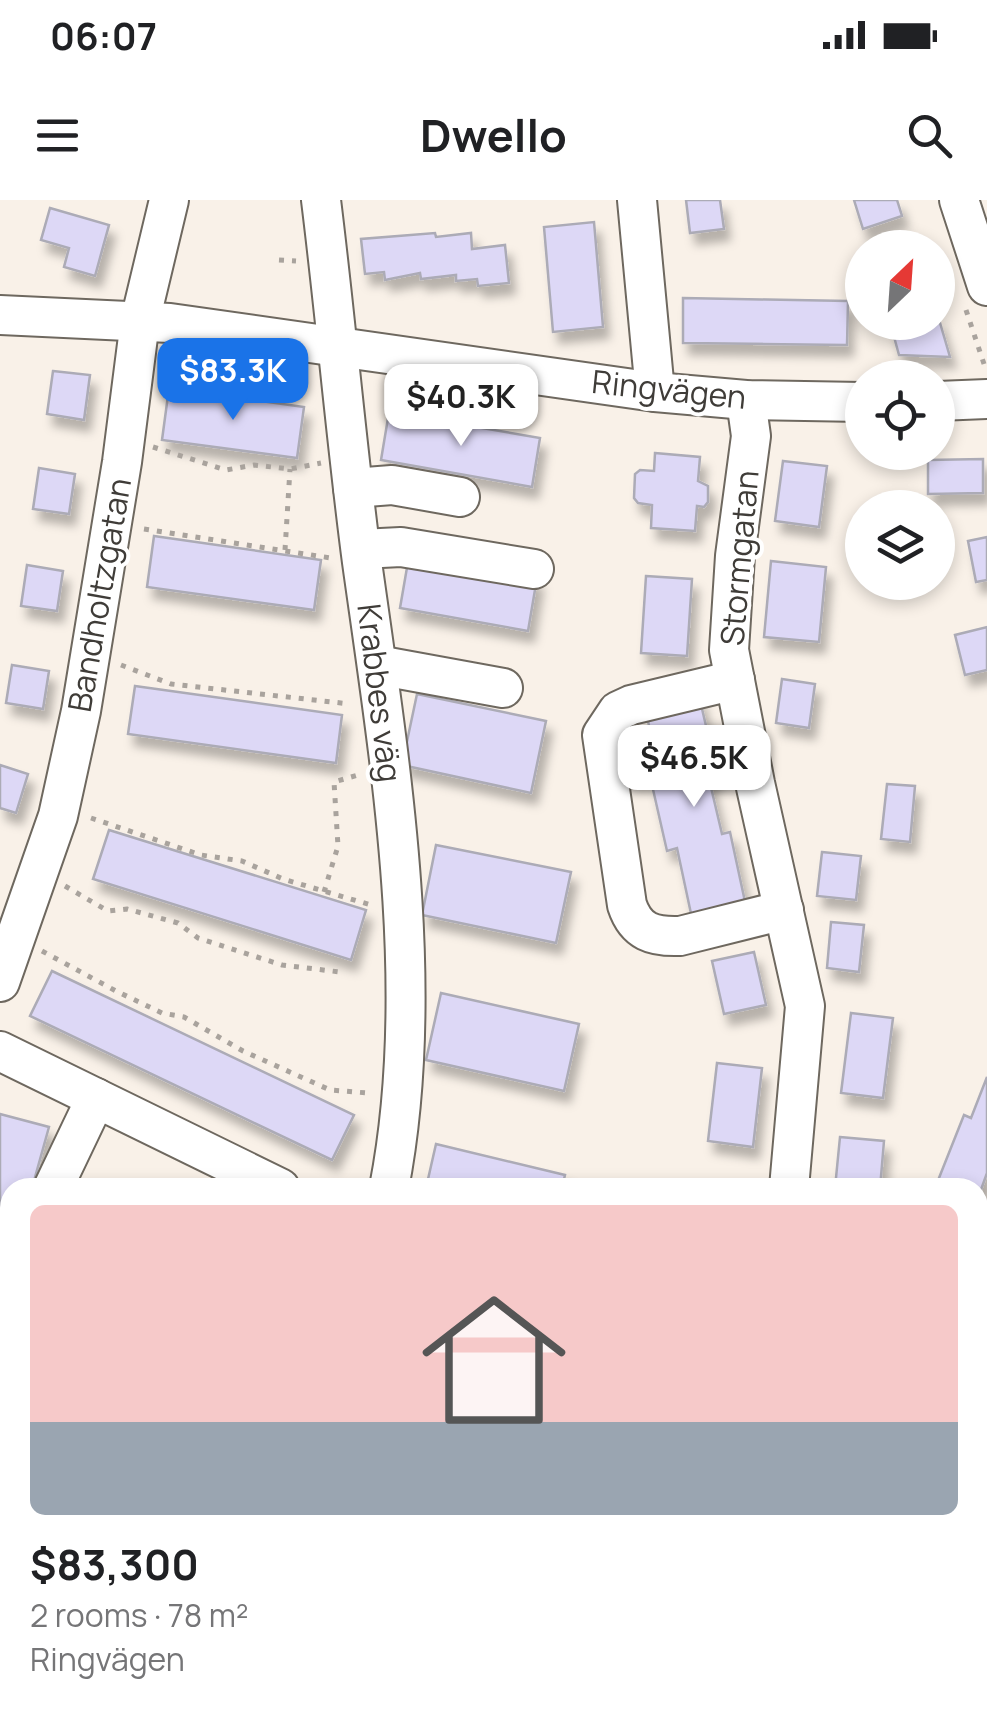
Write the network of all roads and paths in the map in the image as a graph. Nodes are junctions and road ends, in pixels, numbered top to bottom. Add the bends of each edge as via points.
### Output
1 (169, 200) edge
2 (320, 200) edge
3 (637, 200) edge
4 (960, 200) edge
5 (987, 286) edge
6 (0, 315) edge
7 (140, 320) junction
8 (339, 348) junction
9 (655, 392) junction
10 (987, 399) edge
11 (746, 400) junction
12 (955, 400) edge
13 (845, 402) edge
14 (125, 442) junction
15 (290, 469) junction
16 (350, 473) junction
17 (460, 497) dead end
18 (112, 525) junction
19 (286, 550) junction
20 (361, 552) junction
21 (534, 569) dead end
22 (90, 653) junction
23 (735, 680) junction
24 (379, 683) junction
25 (503, 688) dead end
26 (390, 770) junction
27 (60, 808) junction
28 (39, 876) junction
29 (324, 892) junction
30 (784, 910) junction
31 (402, 912) junction
32 (17, 940) junction
33 (340, 972) dead end
34 (0, 982) edge
35 (0, 1052) edge
36 (401, 1096) junction
37 (96, 1098) junction
38 (58, 1178) edge
39 (260, 1178) edge
40 (391, 1178) edge
41 (790, 1178) edge

1 - 7 street, Bandholtzgatan
2 - 8 street, Krabbes väg
3 - 9 street
4 - 5 street
6 - 7 street, Ringvägen
7 - 8 street, Ringvägen
7 - 14 street, Bandholtzgatan
8 - 9 street, Ringvägen
8 - 16 street, Krabbes väg
9 - 11 street, Ringvägen
10 - 12 street
11 - 13 street, Ringvägen
11 - 23 street, Stormgatan via 751,436 734,556
14 - 15 path via 226,470
14 - 18 street, Bandholtzgatan
15 - 16 path
15 - 19 path
16 - 17 street
16 - 20 street, Krabbes väg
18 - 19 path
18 - 22 street, Bandholtzgatan
19 - 20 path via 331,558
20 - 21 street via 401,547
20 - 24 street, Krabbes väg
22 - 24 path via 171,684 314,702 352,704
22 - 27 street, Bandholtzgatan
23 - 30 street, Stormgatan
23 - 30 street via 631,705 602,734 628,904 638,925 662,936
24 - 25 street
24 - 26 street, Krabbes väg
26 - 29 path via 334,782 338,846
26 - 31 street, Krabbes väg
27 - 28 street, Bandholtzgatan
27 - 29 path
28 - 32 street, Bandholtzgatan
28 - 33 path via 108,911 127,909 178,923 198,938 282,965
29 - 31 path
30 - 41 street, Stormgatan via 804,1006
31 - 36 street, Krabbes väg
32 - 34 street, Bandholtzgatan
32 - 36 path via 330,1090
35 - 37 street
36 - 40 street, Krabbes väg
37 - 38 street
37 - 39 street

